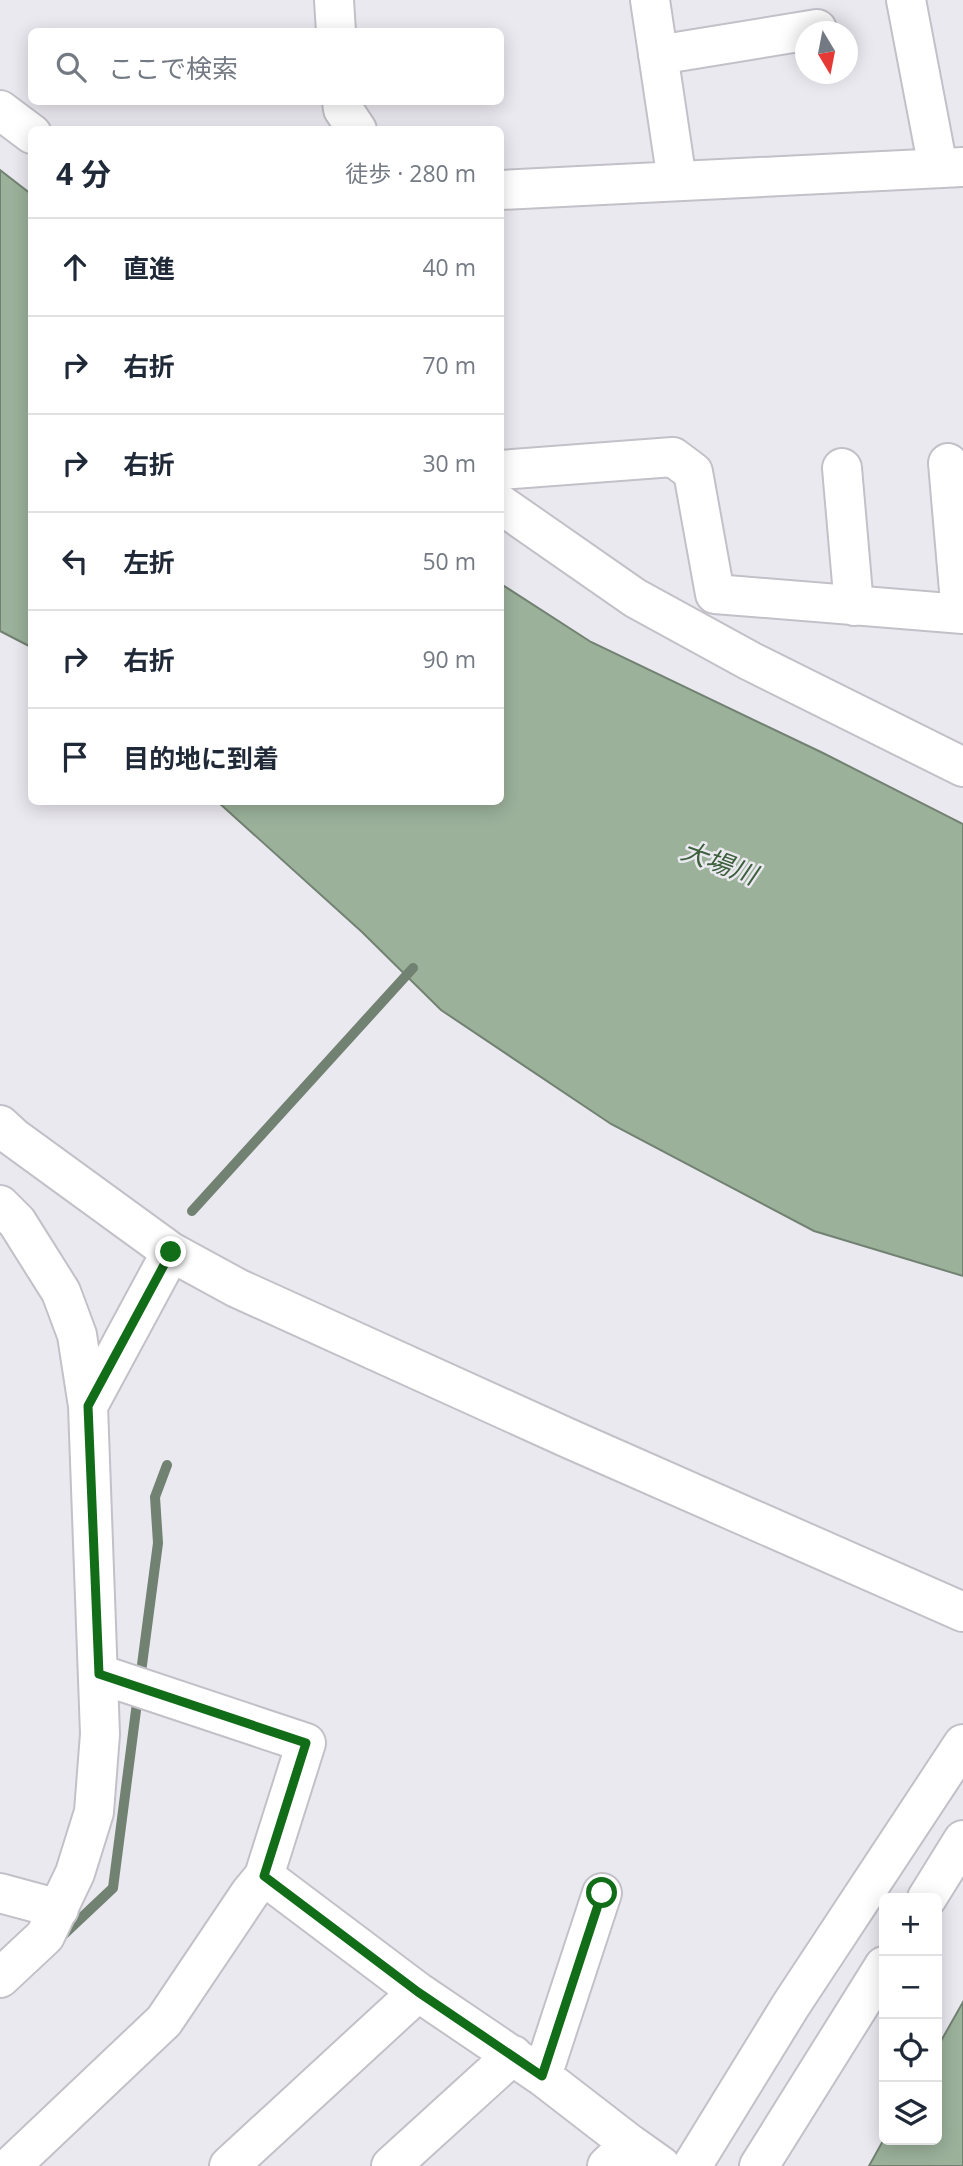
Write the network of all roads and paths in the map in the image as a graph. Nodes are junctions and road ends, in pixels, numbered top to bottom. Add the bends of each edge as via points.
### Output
1 (334, 0) edge
2 (650, 0) edge
3 (906, 0) edge
4 (336, 28) edge
5 (795, 33) edge
6 (658, 55) junction
7 (342, 105) edge
8 (0, 110) edge
9 (354, 126) edge
10 (28, 131) edge
11 (950, 168) edge
12 (677, 181) junction
13 (504, 190) edge
14 (948, 463) dead end
15 (842, 468) dead end
16 (504, 470) edge
17 (504, 506) edge
18 (854, 606) junction
19 (962, 614) edge
20 (963, 767) edge
21 (4, 1131) edge
22 (0, 1205) edge
23 (171, 1252) junction
24 (88, 1406) junction
25 (963, 1612) edge
26 (99, 1674) junction
27 (963, 1744) edge
28 (963, 1840) edge
29 (264, 1876) junction
30 (0, 1893) edge
31 (602, 1893) dead end
32 (930, 1893) edge
33 (59, 1909) junction
34 (879, 1974) edge
35 (0, 1978) edge
36 (418, 1992) junction
37 (528, 2066) junction
38 (618, 2155) edge
39 (11, 2166) edge
40 (229, 2166) edge
41 (391, 2166) edge
42 (662, 2166) edge
43 (692, 2166) edge
44 (759, 2166) edge

1 - 4 street
2 - 6 street
3 - 11 street
5 - 6 street
6 - 12 street
7 - 9 street
8 - 10 street
11 - 12 street
12 - 13 street
14 - 19 street
15 - 18 street
16 - 18 street via 673,457 694,472 715,594
17 - 20 street via 635,598
18 - 19 street
21 - 23 street
22 - 24 street via 17,1222 61,1292 77,1335
23 - 24 street
23 - 25 street via 237,1288
24 - 26 street
26 - 29 street via 306,1743
26 - 33 street via 94,1812
27 - 43 street
28 - 32 street
29 - 36 street
29 - 39 street via 164,2021
30 - 33 street
31 - 37 street
33 - 35 street via 44,1936
34 - 44 street
36 - 37 street
36 - 40 street
37 - 38 street
37 - 41 street
38 - 42 street

